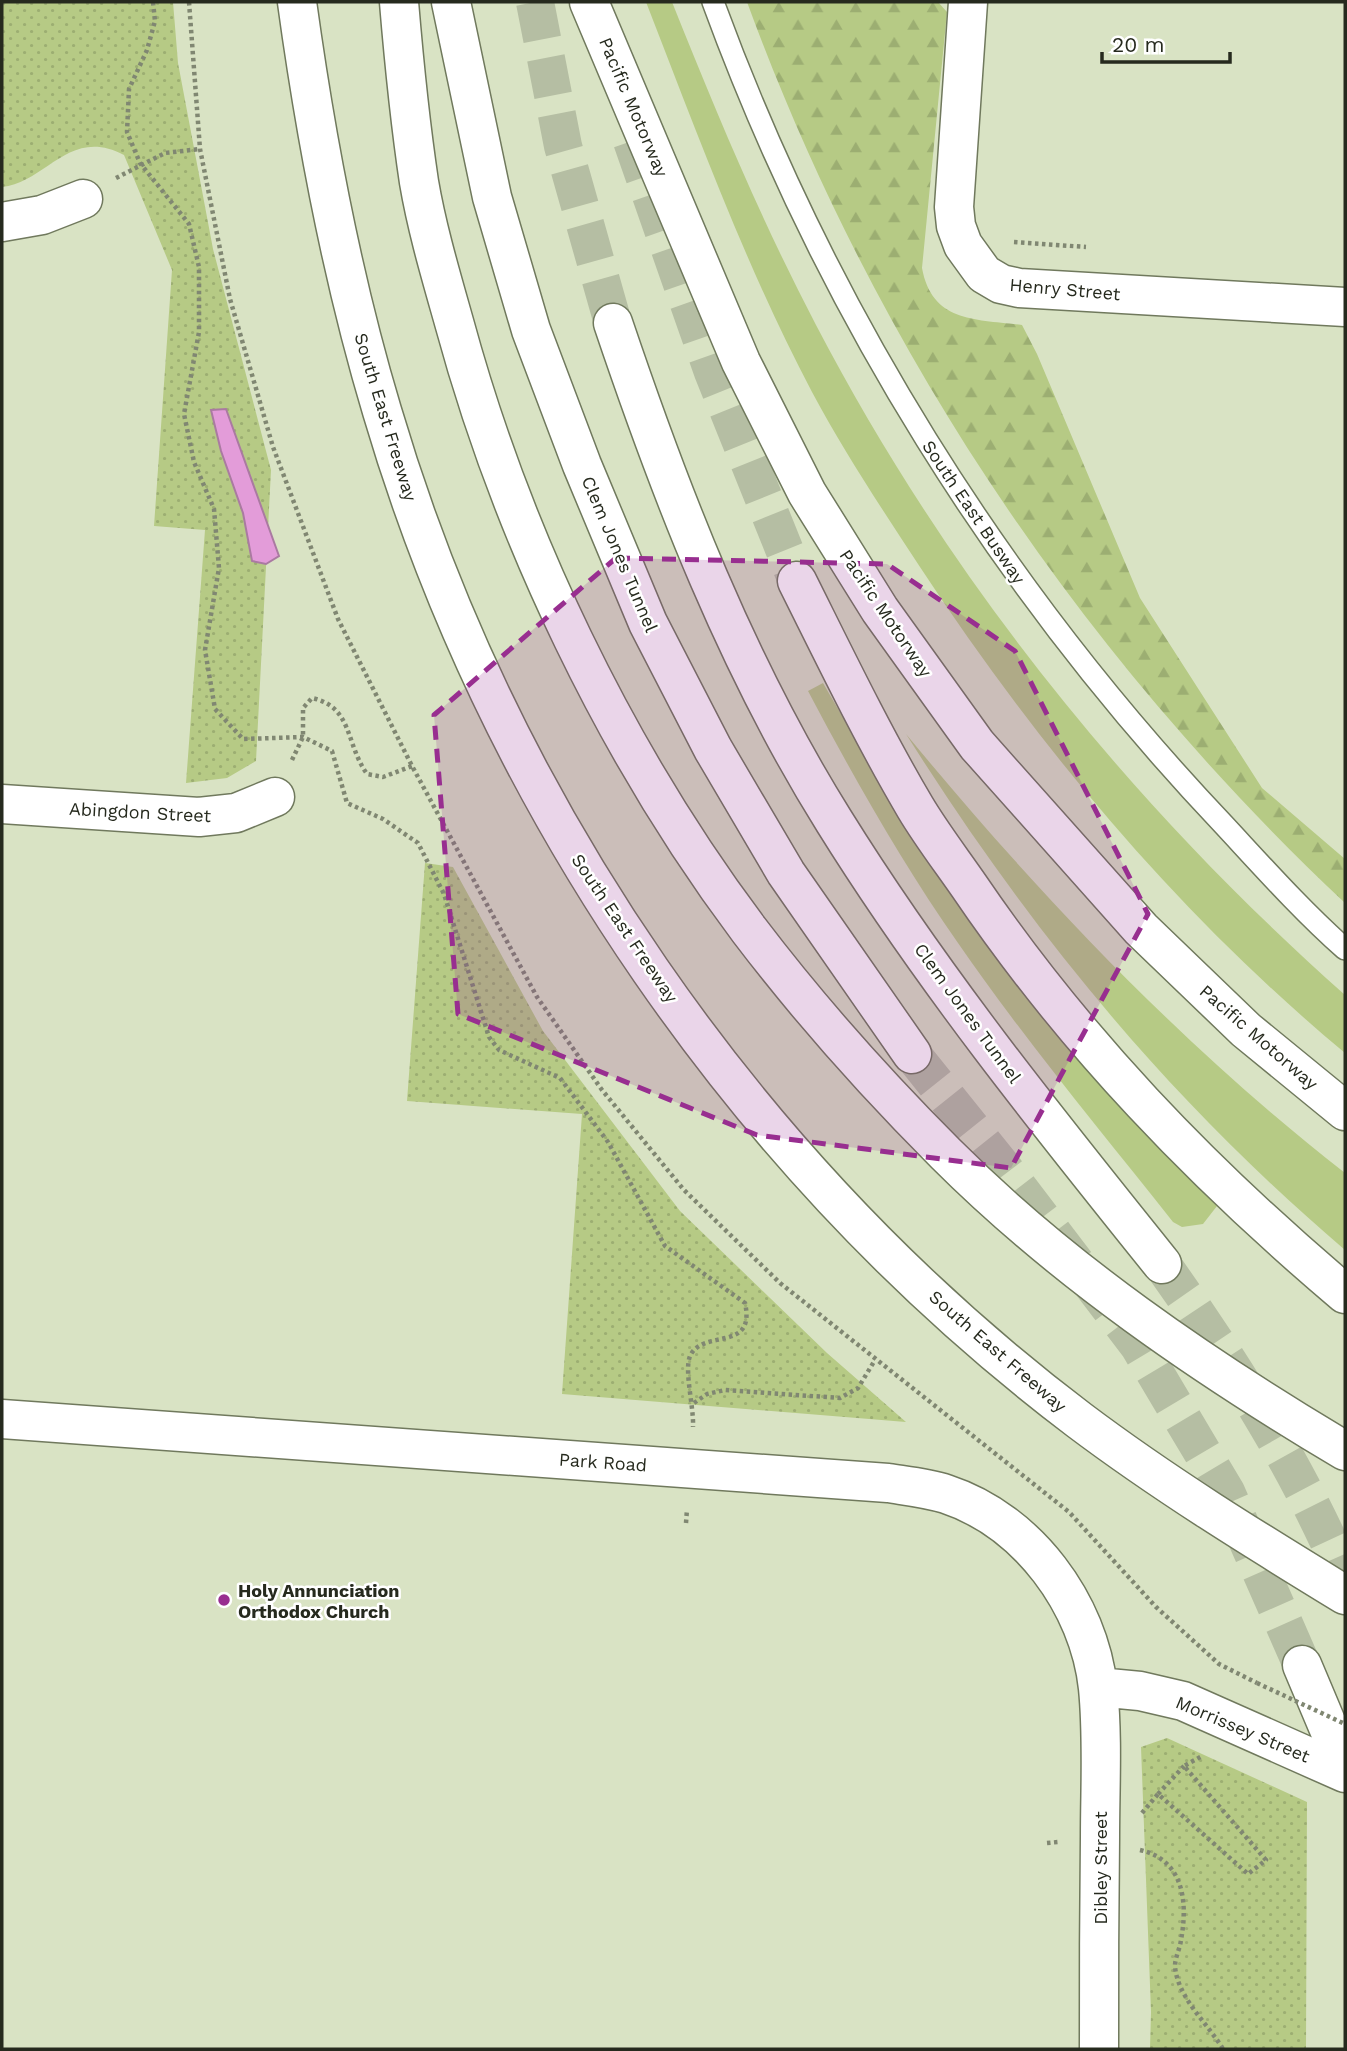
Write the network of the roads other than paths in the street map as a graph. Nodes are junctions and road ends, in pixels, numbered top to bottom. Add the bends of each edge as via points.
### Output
1 (298, 2) edge
2 (399, 2) edge
3 (451, 2) edge
4 (589, 2) edge
5 (713, 2) edge
6 (968, 2) edge
7 (83, 199) dead end
8 (2, 222) edge
9 (1345, 307) edge
10 (613, 323) tunnel mouth
11 (797, 581) tunnel mouth
12 (275, 797) road end
13 (2, 804) edge
14 (1342, 946) edge
15 (912, 1054) tunnel mouth
16 (1345, 1111) edge
17 (1162, 1264) tunnel mouth
18 (1345, 1294) edge
19 (2, 1419) edge
20 (1345, 1451) edge
21 (1345, 1595) edge
22 (1302, 1665) tunnel mouth
23 (1098, 1687) junction
24 (1345, 1767) edge
25 (1345, 1773) edge
26 (1099, 2049) edge

1 - 21 main road, South East Freeway via 326,183 353,305 382,414 418,519 510,734 566,838 635,947 722,1070 812,1174 974,1333 1078,1420 1223,1521
2 - 20 main road via 420,186 468,375 500,469 545,575 602,697 674,818 749,929 845,1047 949,1157 1056,1252 1191,1354
3 - 15 main road, Clem Jones Tunnel via 492,197 531,330 648,623 713,748 786,873
4 - 16 main road, Pacific Motorway via 741,362 807,493 880,610 977,745 1141,929 1246,1030
5 - 14 lane, South East Busway via 813,235 872,350 967,504 1096,681 1171,770
6 - 9 main road, Henry Street via 954,207 962,245 984,274 1019,288
7 - 8 main road via 42,215
10 - 17 main road, Clem Jones Tunnel via 697,554 761,690 834,820 984,1038
11 - 18 main road via 916,809 1009,944 1100,1057 1184,1149
12 - 13 main road, Abingdon Street via 236,813 199,817
19 - 23 main road, Park Road via 888,1483 944,1493 1017,1535 1050,1570 1079,1618
22 - 24 main road
23 - 25 main road, Morrissey Street via 1183,1701
23 - 26 main road, Dibley Street

